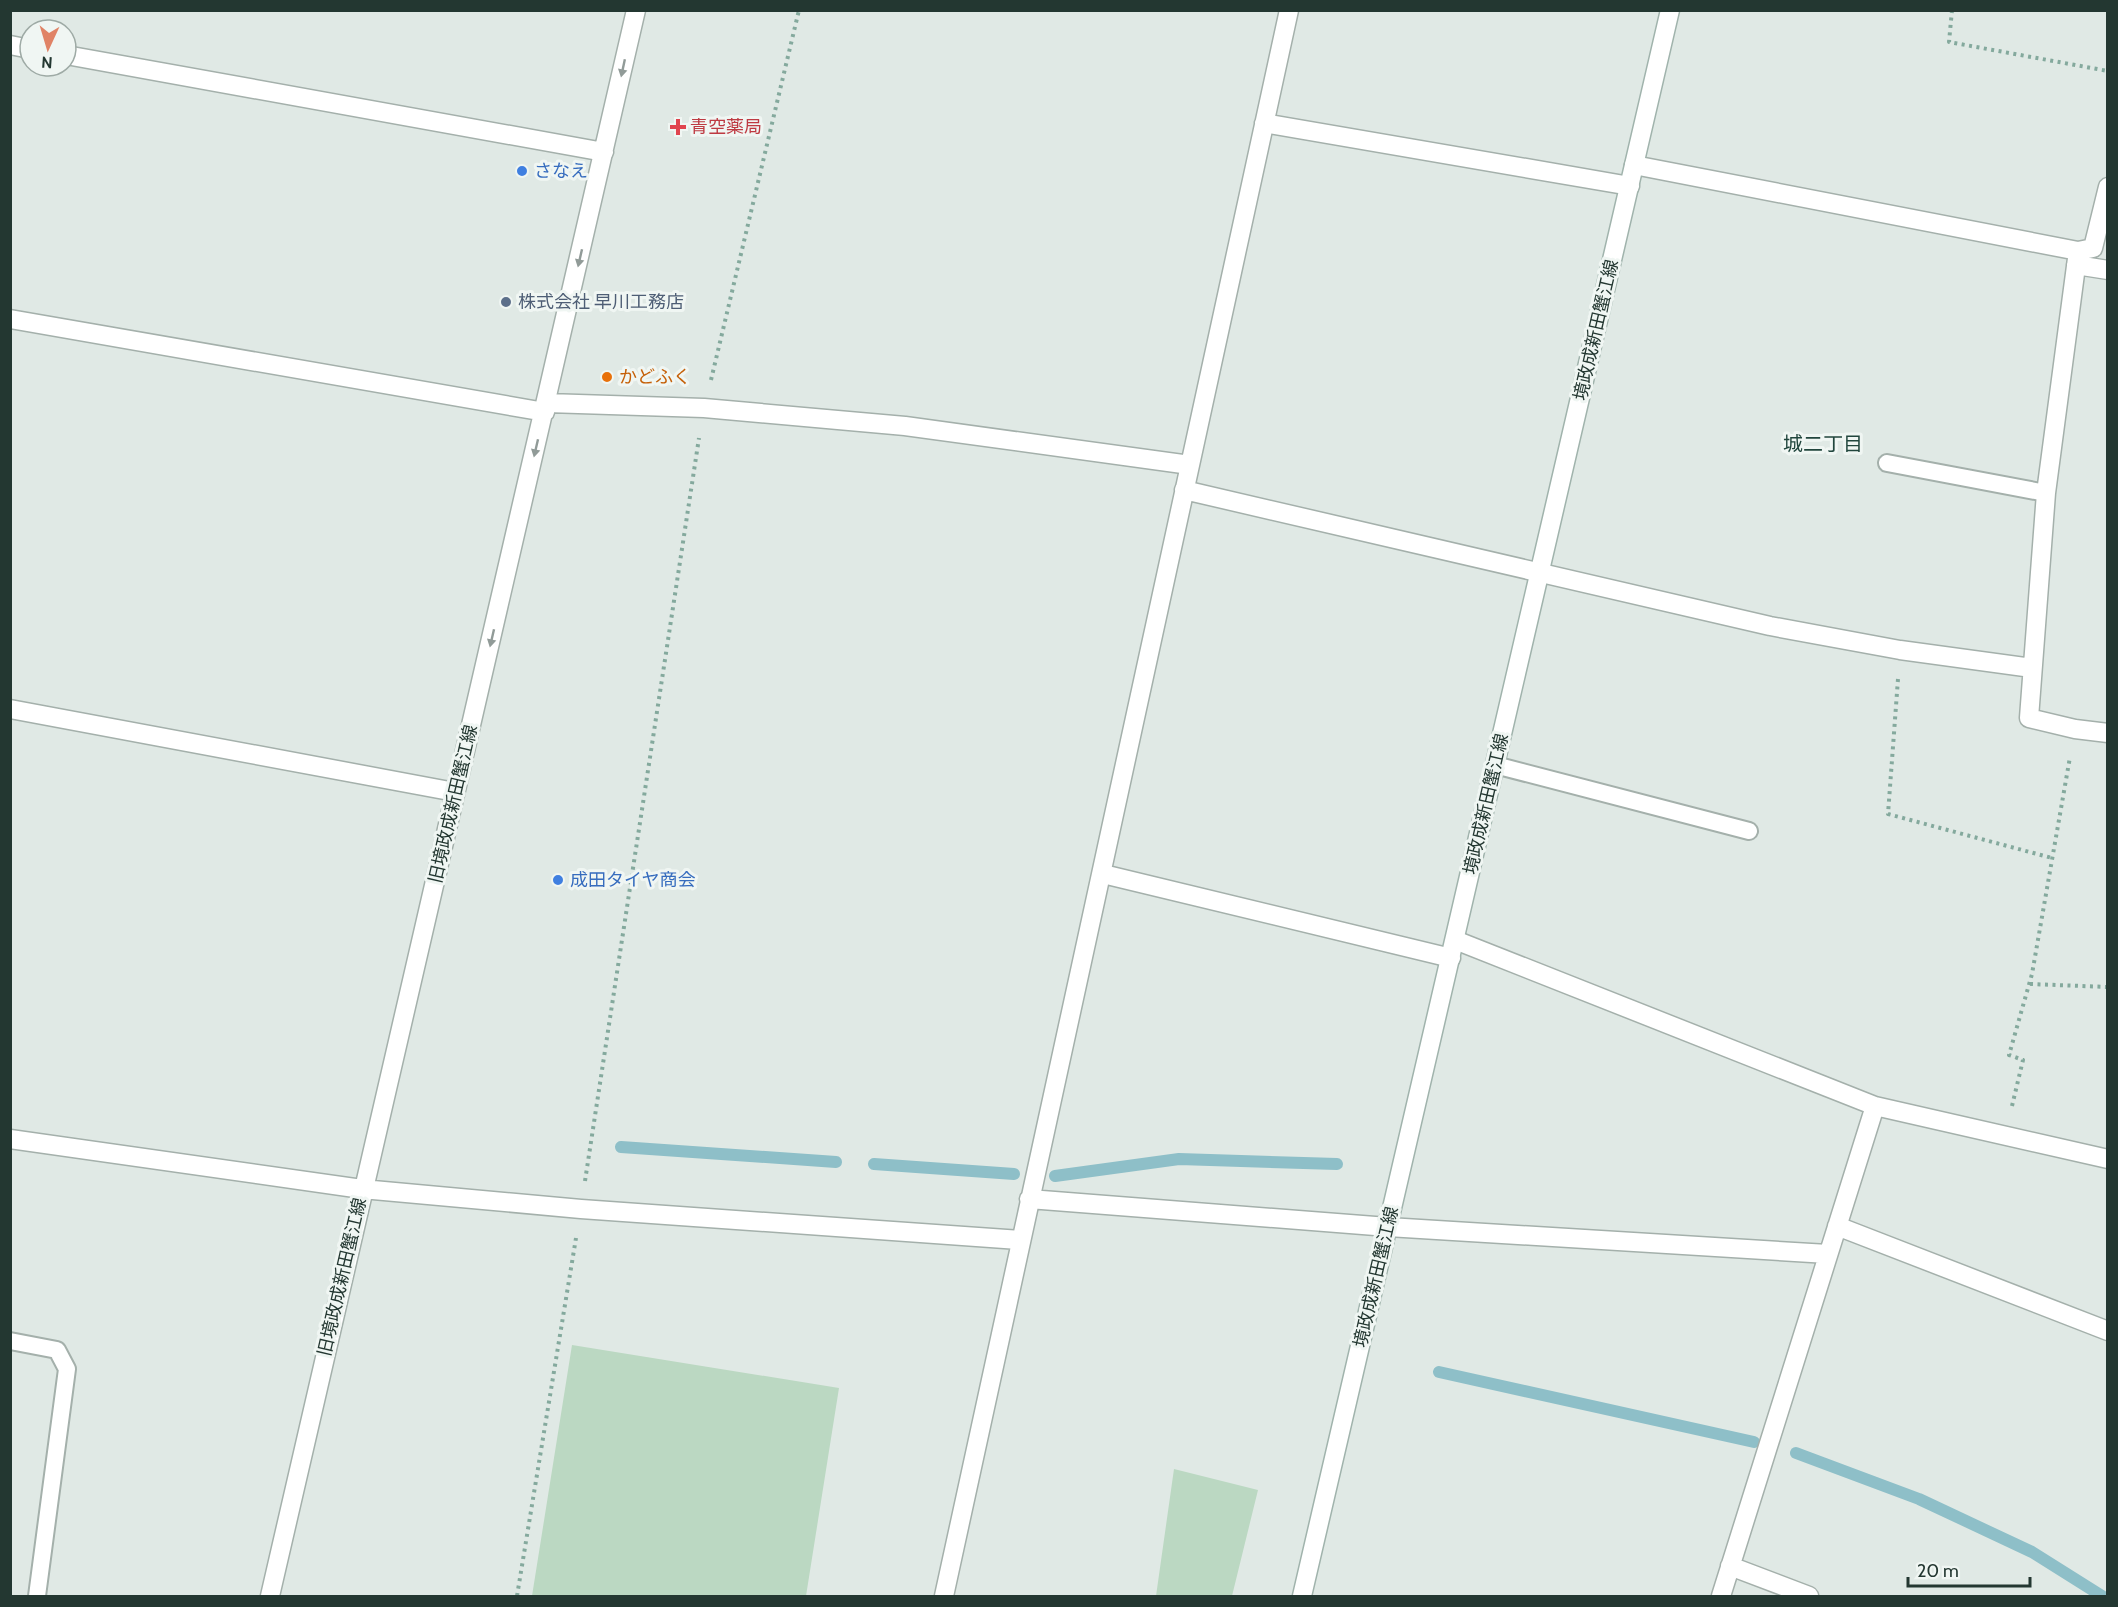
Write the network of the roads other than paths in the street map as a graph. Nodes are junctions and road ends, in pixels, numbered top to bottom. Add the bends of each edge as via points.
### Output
1 (636, 10) edge
2 (1289, 10) edge
3 (1670, 10) edge
4 (78, 57) edge
5 (1264, 123) junction
6 (604, 152) junction
7 (1634, 165) junction
8 (1630, 186) junction
9 (2108, 187) edge
10 (2077, 258) junction
11 (2108, 270) edge
12 (10, 319) edge
13 (546, 408) junction
14 (1887, 463) dead end
15 (1190, 465) junction
16 (1184, 490) junction
17 (2046, 494) junction
18 (1540, 571) junction
19 (2032, 668) junction
20 (10, 709) edge
21 (2108, 733) edge
22 (1495, 765) junction
23 (455, 792) junction
24 (1749, 831) dead end
25 (1103, 874) junction
26 (1455, 940) junction
27 (1450, 958) junction
28 (1875, 1106) junction
29 (10, 1139) edge
30 (2108, 1159) edge
31 (362, 1188) junction
32 (1029, 1200) junction
33 (1837, 1226) junction
34 (1388, 1227) junction
35 (1020, 1240) junction
36 (1828, 1254) junction
37 (2108, 1331) edge
38 (10, 1341) edge
39 (1730, 1566) junction
40 (37, 1596) edge
41 (270, 1596) edge
42 (944, 1596) edge
43 (1302, 1596) edge
44 (1721, 1596) edge
45 (1809, 1596) edge

1 -> 6 street, 旧境政成新田蟹江線
2 - 5 street
3 - 7 street, 境政成新田蟹江線
4 - 6 street
5 - 8 street
5 - 15 street
6 -> 13 street, 旧境政成新田蟹江線
7 - 8 street, 境政成新田蟹江線
7 - 10 street
8 - 18 street, 境政成新田蟹江線
9 - 10 street via 2093,248
10 - 11 street
10 - 17 street
12 - 13 street
13 - 15 street via 704,408 905,426
13 -> 23 street, 旧境政成新田蟹江線
14 - 17 lane
15 - 16 street
16 - 18 street
16 - 25 street
17 - 19 street
18 - 19 street via 1770,626 1900,650
18 - 22 street, 境政成新田蟹江線
19 - 21 street via 2029,718
20 - 23 street
22 - 24 lane
22 - 26 street, 境政成新田蟹江線
23 - 31 street, 旧境政成新田蟹江線
25 - 27 street
25 - 32 street
26 - 27 street, 境政成新田蟹江線
26 - 28 street
27 - 34 street, 境政成新田蟹江線
28 - 30 street
28 - 33 street
29 - 31 street
31 - 35 street via 581,1209
31 - 41 street, 旧境政成新田蟹江線
32 - 34 street
32 - 35 street
33 - 36 street
33 - 37 street
34 - 36 street
34 - 43 street, 境政成新田蟹江線
35 - 42 street
36 - 39 street
38 - 40 lane via 57,1350 67,1369
39 - 44 street
39 - 45 street

